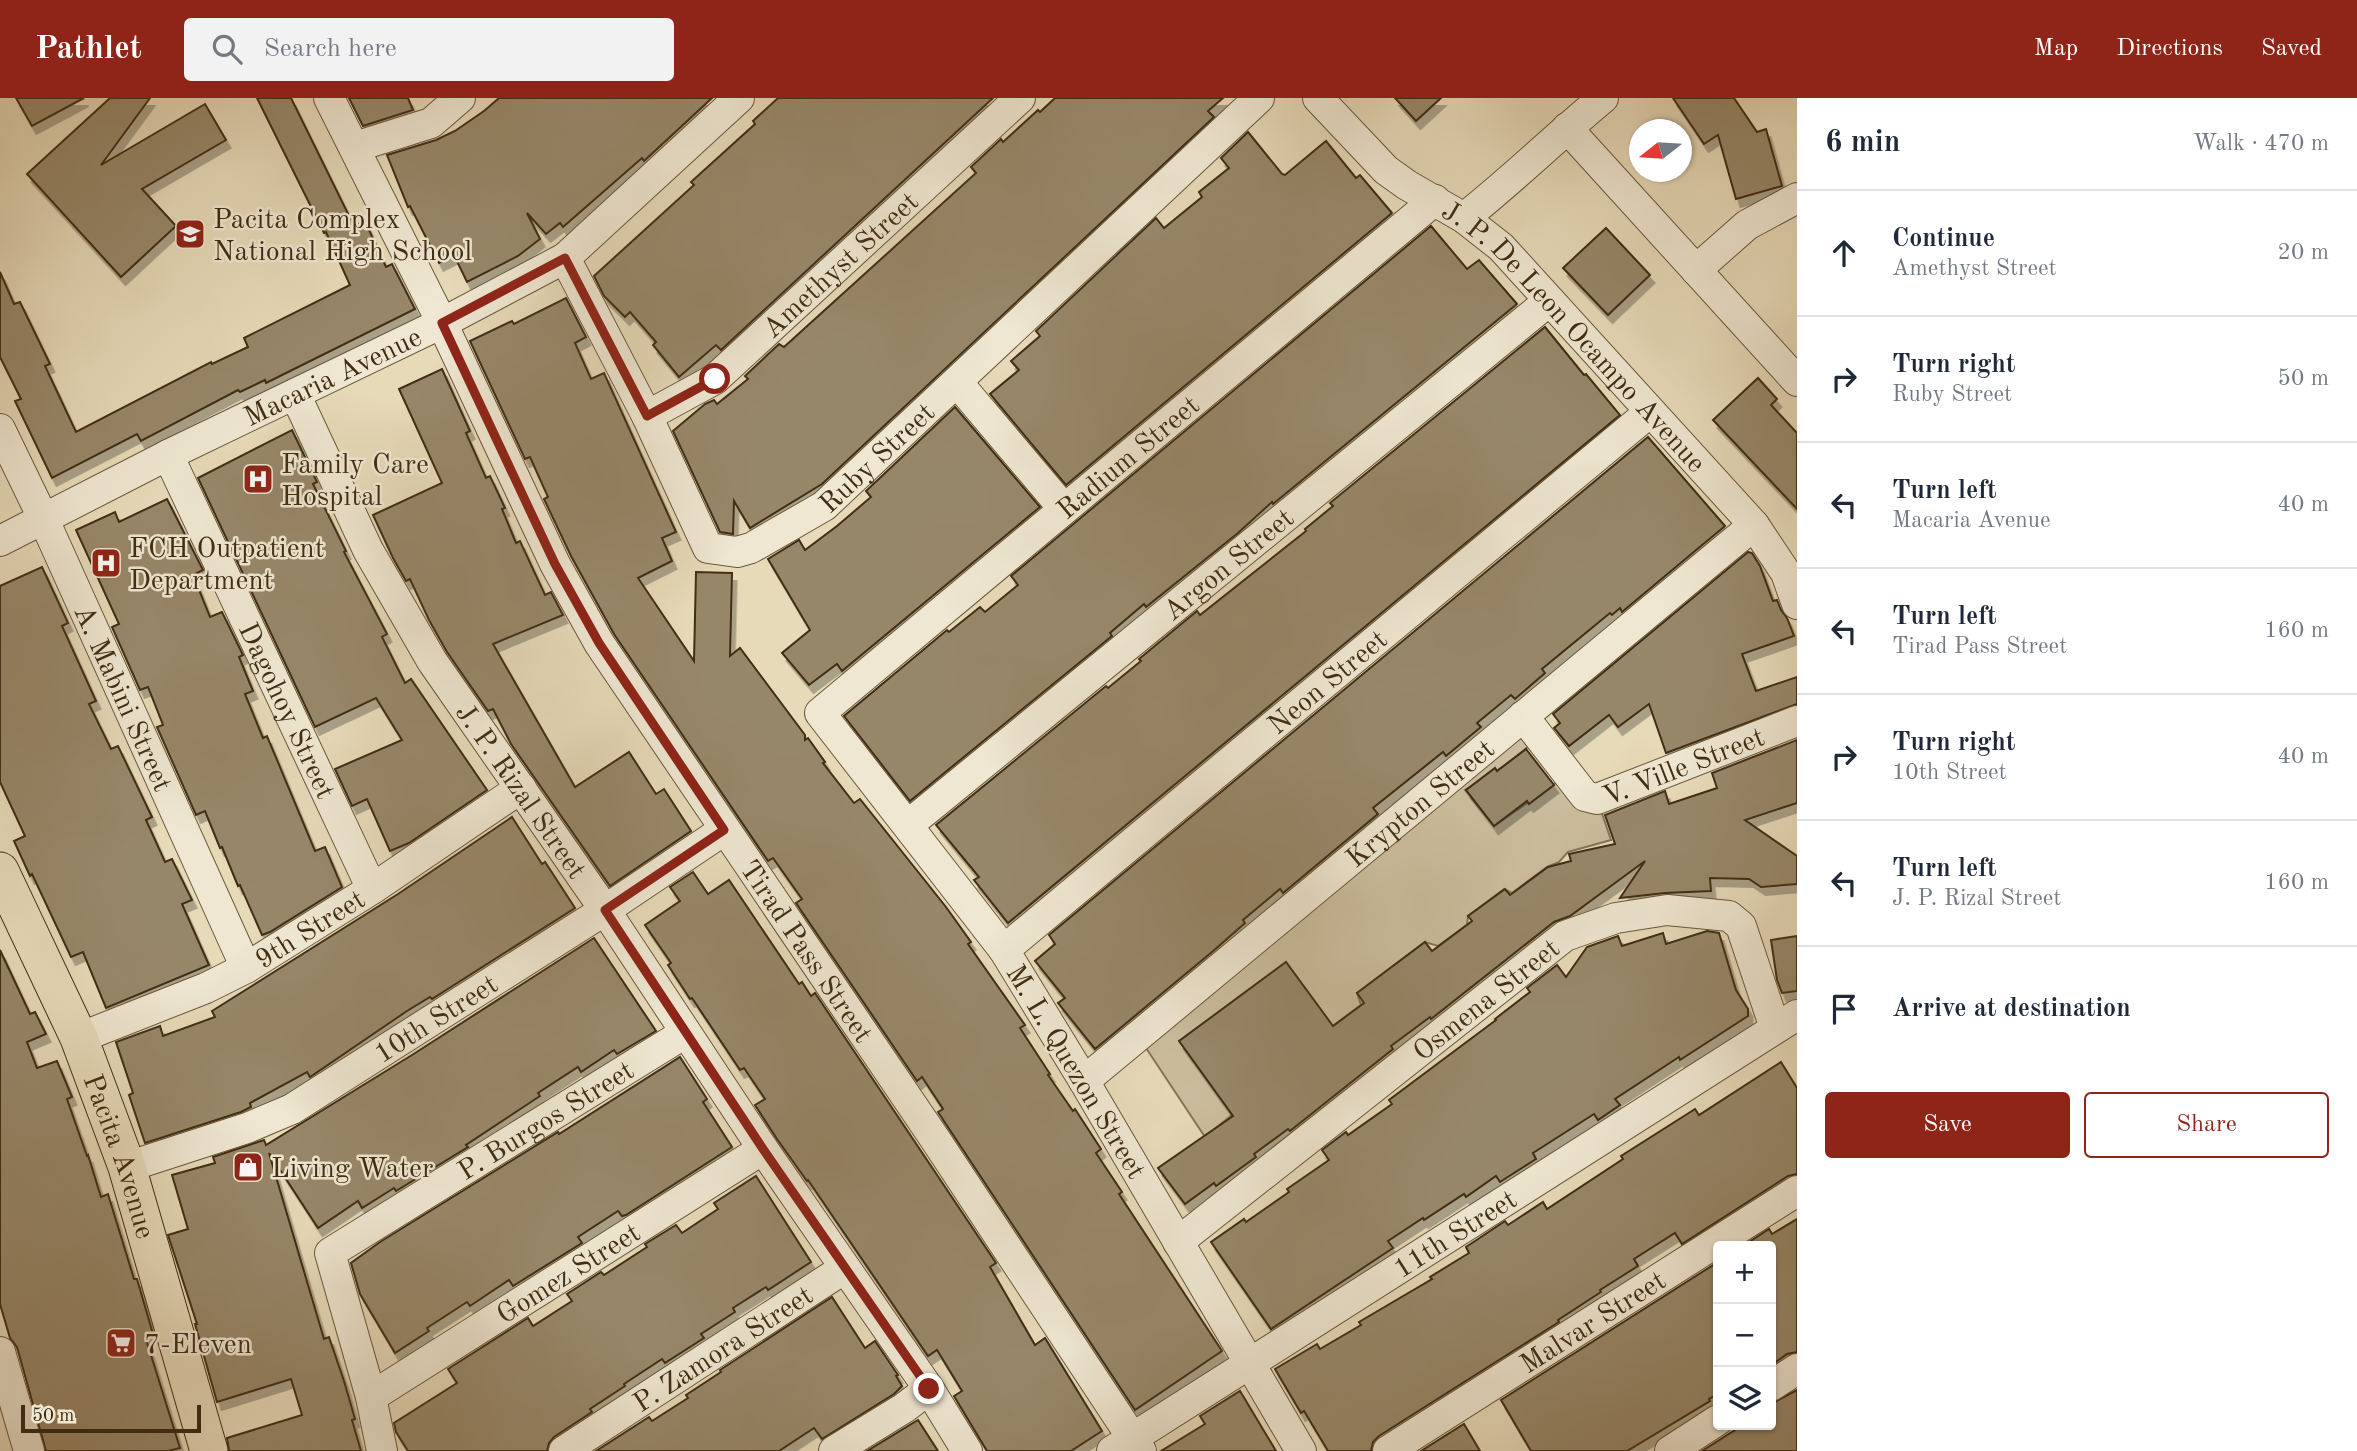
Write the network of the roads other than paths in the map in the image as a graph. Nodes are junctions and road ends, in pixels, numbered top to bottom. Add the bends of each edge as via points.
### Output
1 (329, 98) edge
2 (460, 98) edge
3 (738, 98) edge
4 (1020, 98) edge
5 (1259, 98) edge
6 (1318, 98) edge
7 (1603, 98) edge
8 (1567, 128) junction
9 (355, 147) junction
10 (1797, 198) edge
11 (1435, 200) junction
12 (1464, 218) junction
13 (565, 258) junction
14 (1696, 270) junction
15 (1549, 301) junction
16 (442, 323) junction
17 (1797, 380) edge
18 (957, 382) junction
19 (295, 394) junction
20 (1650, 412) junction
21 (647, 416) junction
22 (0, 429) edge
23 (168, 455) junction
24 (1064, 509) junction
25 (44, 520) junction
26 (1754, 525) junction
27 (0, 541) edge
28 (1797, 604) edge
29 (820, 713) joint
30 (1523, 716) junction
31 (1797, 720) edge
32 (520, 788) junction
33 (908, 825) junction
34 (724, 830) junction
35 (0, 871) edge
36 (372, 889) junction
37 (605, 910) junction
38 (1004, 950) junction
39 (246, 968) junction
40 (1786, 1022) edge
41 (685, 1033) junction
42 (79, 1038) junction
43 (1084, 1081) junction
44 (763, 1149) junction
45 (127, 1167) junction
46 (1797, 1191) edge
47 (1178, 1242) junction
48 (845, 1268) junction
49 (0, 1352) edge
50 (1249, 1364) junction
51 (1797, 1369) edge
52 (1776, 1383) edge
53 (929, 1389) junction
54 (371, 1397) junction
55 (1713, 1423) edge
56 (18, 1445) edge
57 (1129, 1447) edge
58 (209, 1451) edge
59 (382, 1451) edge
60 (564, 1451) edge
61 (834, 1451) edge
62 (967, 1451) edge
63 (1301, 1451) edge
64 (1388, 1451) edge
65 (1670, 1451) edge

1 - 9 street, Tirad Pass Street
2 - 9 street via 432,123
3 - 13 street, Macaria Avenue
4 - 21 street, Amethyst Street via 715,379
5 - 18 street, Ruby Street
6 - 11 street, J. P. De Leon Ocampo Avenue via 1387,170
7 - 8 street
8 - 12 street
8 - 14 street
9 - 16 street, Tirad Pass Street
10 - 14 street via 1747,225
11 - 12 street, J. P. De Leon Ocampo Avenue
11 - 24 street, Radium Street
12 - 15 street, J. P. De Leon Ocampo Avenue via 1501,247
13 - 16 street, Macaria Avenue
13 - 21 street, Ruby Street
14 - 17 street
15 - 20 street, J. P. De Leon Ocampo Avenue
15 - 33 street, Argon Street
16 - 19 street, Macaria Avenue
16 - 34 street, Tirad Pass Street via 555,564 599,643
18 - 21 street, Ruby Street via 824,506 737,552 708,548
18 - 24 street
19 - 23 street, Macaria Avenue
19 - 32 street, J. P. Rizal Street via 368,550 432,661
20 - 26 street, J. P. De Leon Ocampo Avenue
20 - 38 street, Neon Street
22 - 25 street, A. Mabini Street
23 - 25 street, Macaria Avenue
23 - 36 street, Dagohoy Street
24 - 29 street, Radium Street
25 - 27 street, Macaria Avenue
25 - 39 street, A. Mabini Street
26 - 28 street, J. P. De Leon Ocampo Avenue via 1786,573
26 - 30 street, Krypton Street
29 - 33 street, M. L. Quezon Street
30 - 31 street, V. Ville Street via 1585,796 1597,799
30 - 43 street, Krypton Street
32 - 36 street, 9th Street
32 - 37 street, J. P. Rizal Street
33 - 38 street, M. L. Quezon Street
34 - 37 street, 10th Street
34 - 57 street, Tirad Pass Street via 935,1139
35 - 42 main road, Pacita Avenue
36 - 39 street, 9th Street
37 - 41 street, J. P. Rizal Street
37 - 45 street, 10th Street via 292,1109
38 - 43 street, M. L. Quezon Street
39 - 42 street, 9th Street
40 - 47 street, Osmena Street via 1741,926 1729,916 1667,910 1616,918 1565,936
40 - 50 street, 11th Street
41 - 44 street, J. P. Rizal Street
41 - 54 street, P. Burgos Street via 330,1253
42 - 45 main road, Pacita Avenue
43 - 47 street, M. L. Quezon Street
44 - 48 street, J. P. Rizal Street
44 - 54 street, Gomez Street
45 - 58 main road, Pacita Avenue
46 - 64 street, Malvar Street
47 - 50 street, M. L. Quezon Street
48 - 53 street, J. P. Rizal Street
48 - 60 street, P. Zamora Street
49 - 56 street
50 - 57 street, 11th Street
50 - 63 street, M. L. Quezon Street
51 - 52 street
53 - 61 street
53 - 62 street, J. P. Rizal Street
54 - 59 street, P. Burgos Street
55 - 65 street

